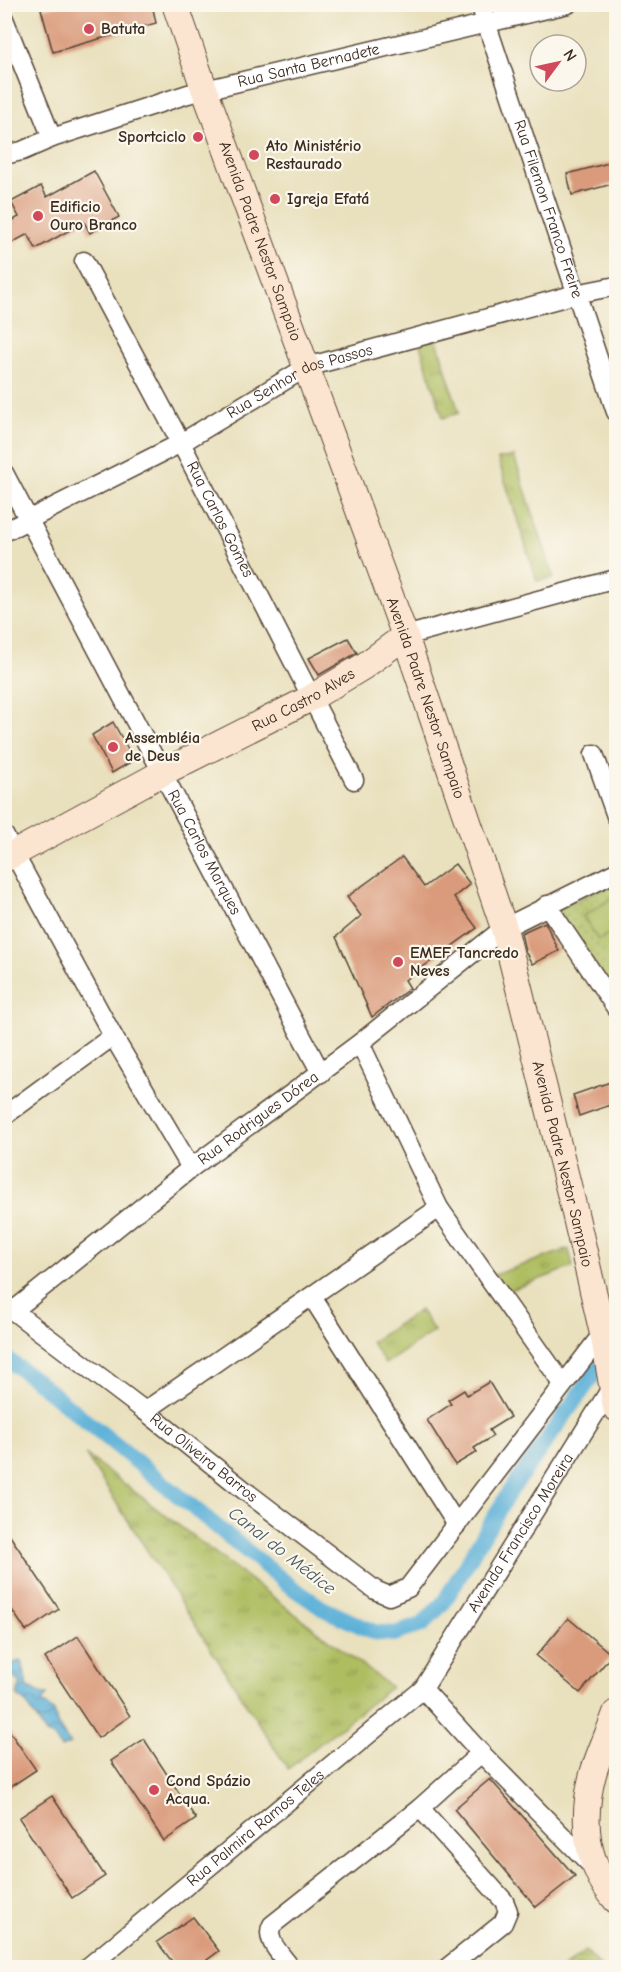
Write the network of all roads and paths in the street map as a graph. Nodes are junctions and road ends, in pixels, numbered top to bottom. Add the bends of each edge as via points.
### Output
1 (175, 4) edge
2 (480, 4) edge
3 (568, 4) edge
4 (4, 19) edge
5 (487, 24) junction
6 (205, 90) junction
7 (52, 138) junction
8 (4, 155) edge
9 (84, 261) dead end
10 (616, 285) edge
11 (576, 294) junction
12 (307, 367) junction
13 (616, 412) edge
14 (181, 443) junction
15 (4, 472) edge
16 (29, 519) junction
17 (4, 532) edge
18 (616, 579) edge
19 (405, 636) junction
20 (311, 698) junction
21 (594, 754) dead end
22 (162, 773) junction
23 (354, 780) dead end
24 (616, 816) edge
25 (8, 849) edge
26 (616, 872) edge
27 (548, 905) junction
28 (504, 928) junction
29 (616, 1007) edge
30 (113, 1036) junction
31 (360, 1043) junction
32 (321, 1073) junction
33 (4, 1116) edge
34 (190, 1168) junction
35 (439, 1208) junction
36 (312, 1297) junction
37 (616, 1301) edge
38 (9, 1307) edge
39 (603, 1335) junction
40 (563, 1383) junction
41 (614, 1387) edge
42 (145, 1411) junction
43 (457, 1525) junction
44 (423, 1689) junction
45 (616, 1713) edge
46 (481, 1753) junction
47 (420, 1808) junction
48 (595, 1869) junction
49 (616, 1900) edge
50 (87, 1968) edge
51 (291, 1968) edge
52 (447, 1968) edge

1 - 6 main road, Avenida Padre Nestor Sampaio
2 - 5 street, Rua Filemon Franco Freire
3 - 5 street, Rua Santa Bernadete
4 - 7 street
5 - 6 street, Rua Santa Bernadete
5 - 11 street, Rua Filemon Franco Freire
6 - 7 street, Rua Santa Bernadete
6 - 12 main road, Avenida Padre Nestor Sampaio
7 - 8 street, Rua Santa Bernadete
9 - 14 street, Rua Carlos Gomes
10 - 11 street, Rua Senhor dos Passos
11 - 12 street, Rua Senhor dos Passos
11 - 13 street, Rua Filemon Franco Freire
12 - 14 street, Rua Senhor dos Passos
12 - 19 main road, Avenida Padre Nestor Sampaio
14 - 16 street, Rua Senhor dos Passos
14 - 20 street, Rua Carlos Gomes
15 - 16 street, Rua Carlos Marques
16 - 17 street, Rua Senhor dos Passos
16 - 22 street, Rua Carlos Marques
18 - 19 street, Rua Castro Alves
19 - 20 main road, Rua Castro Alves
19 - 28 main road, Avenida Padre Nestor Sampaio
20 - 22 main road, Rua Castro Alves
20 - 23 street, Rua Carlos Gomes
21 - 24 street
22 - 25 main road, Rua Castro Alves
22 - 32 street, Rua Carlos Marques
25 - 30 street
26 - 27 street, Rua Rodrigues Dórea
27 - 28 street, Rua Rodrigues Dórea
27 - 29 street
28 - 31 street, Rua Rodrigues Dórea
28 - 39 main road, Avenida Padre Nestor Sampaio
30 - 33 street
30 - 34 street
31 - 32 street, Rua Rodrigues Dórea
31 - 35 street
32 - 34 street, Rua Rodrigues Dórea
34 - 38 street, Rua Rodrigues Dórea
35 - 36 street
35 - 40 street
36 - 42 street
36 - 43 street
37 - 39 main road
38 - 42 street, Rua Oliveira Barros
39 - 40 street
39 - 41 main road, Avenida Padre Nestor Sampaio
40 - 43 street
41 - 44 street, Avenida Francisco Moreira
42 - 43 street, Rua Oliveira Barros via 375,1590 389,1596 408,1588
44 - 46 street
44 - 50 street, Rua Palmira Ramos Teles
45 - 48 main road via 593,1773 586,1806
46 - 47 street
46 - 48 street
47 - 51 street via 272,1925 270,1939
47 - 52 street via 504,1901 508,1911 503,1923
48 - 49 main road

